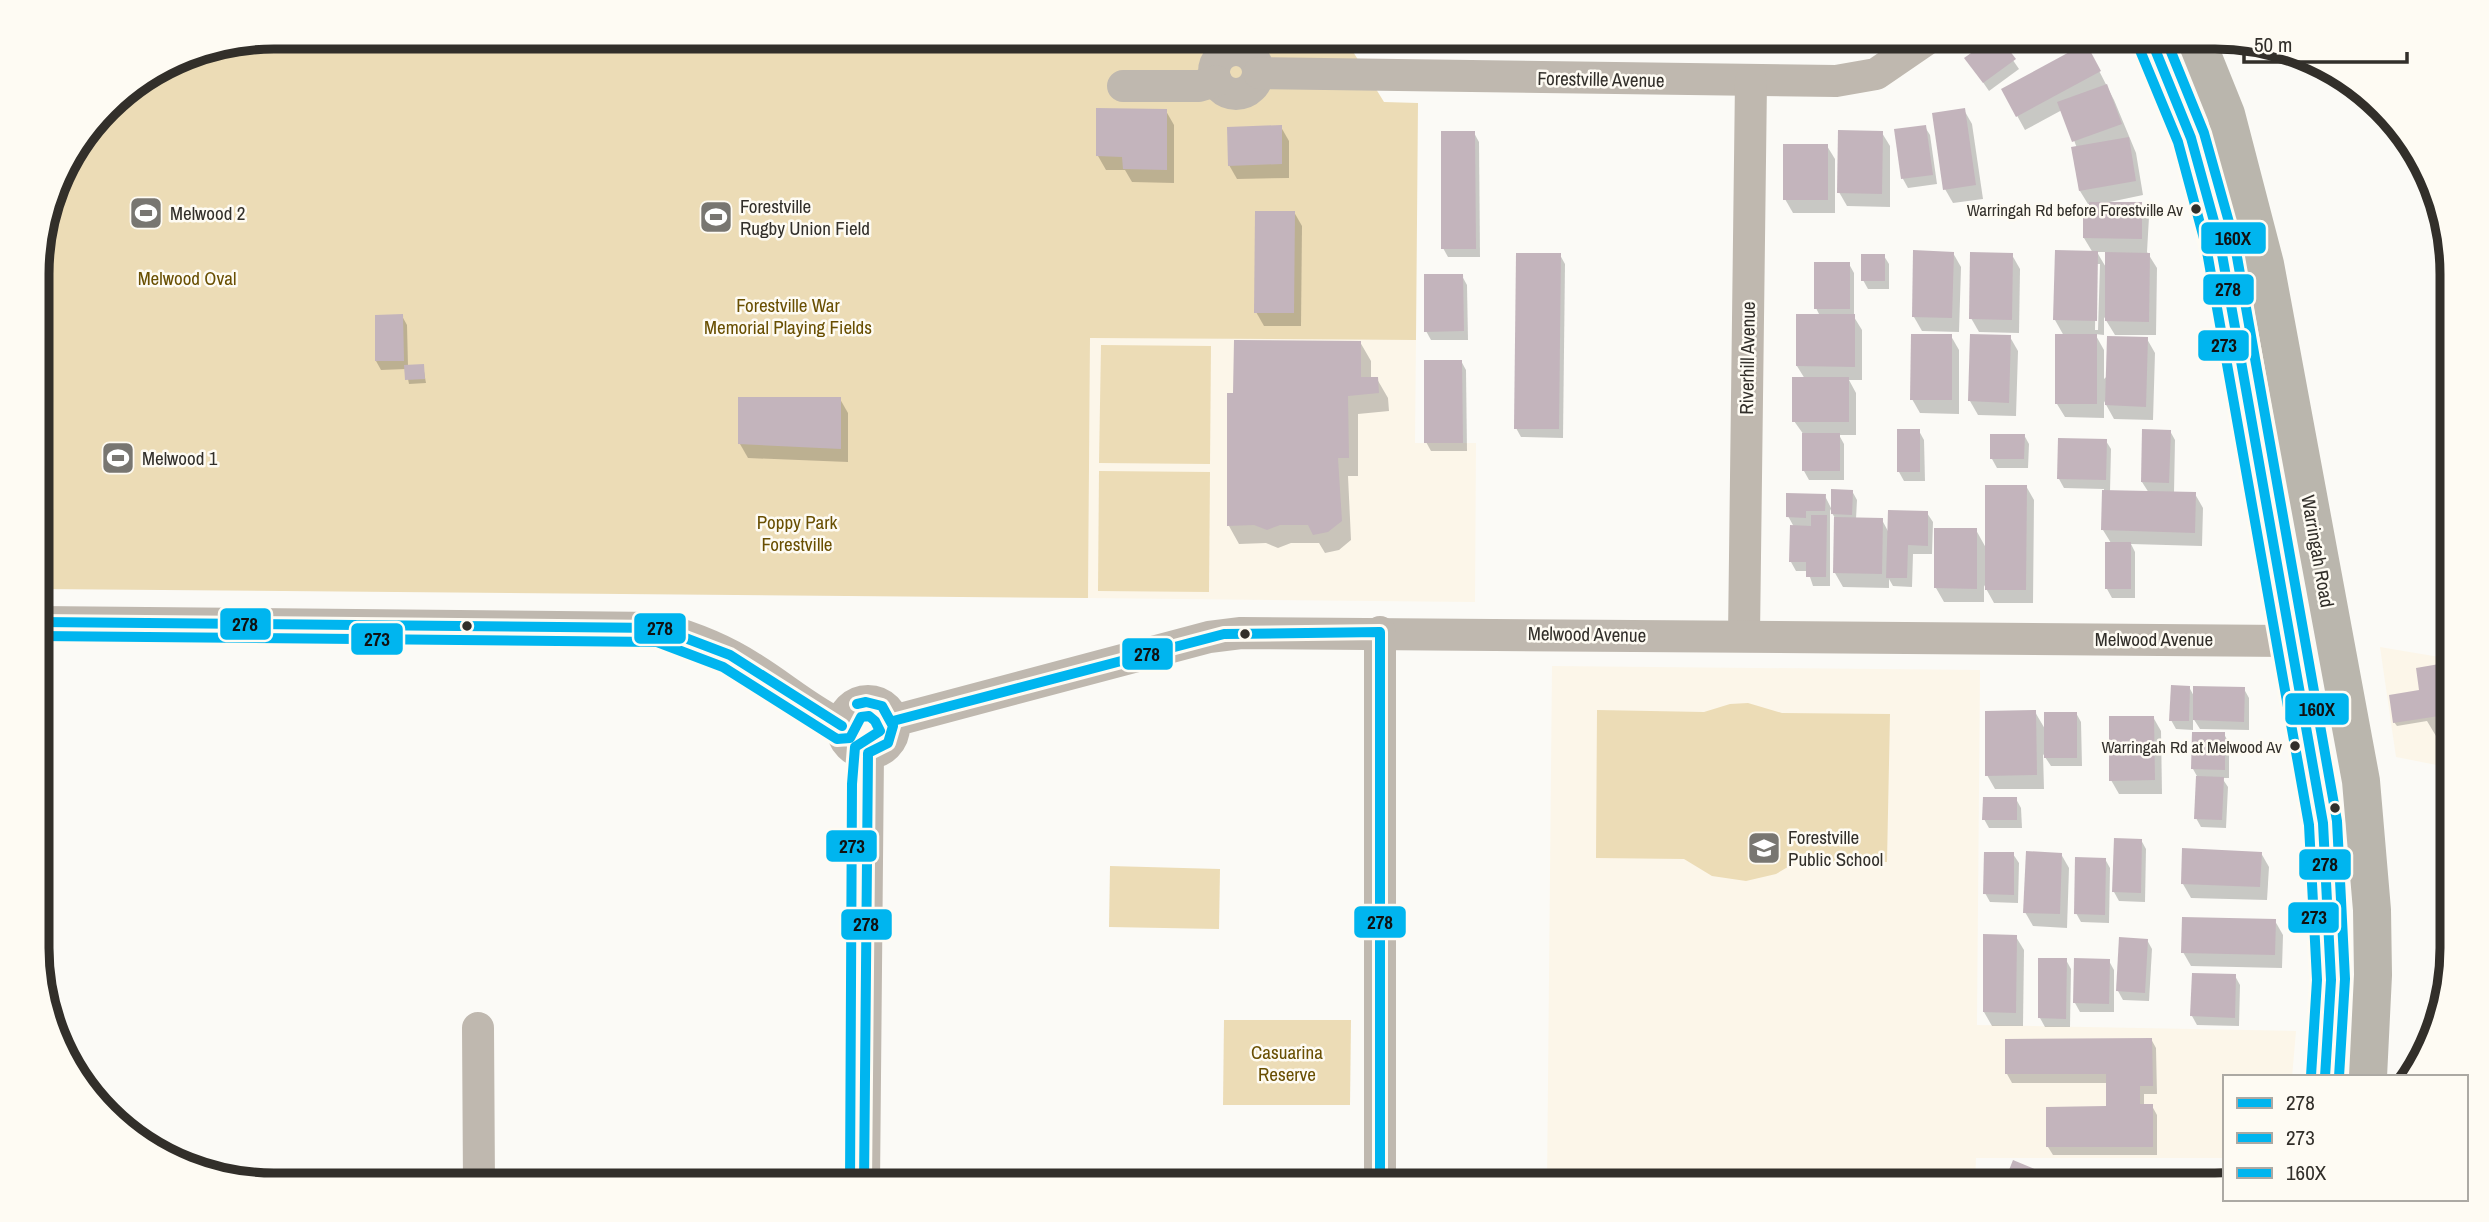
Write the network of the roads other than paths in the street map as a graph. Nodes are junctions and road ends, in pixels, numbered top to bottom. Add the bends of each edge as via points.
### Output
1 (1915, 49) edge
2 (2155, 49) edge
3 (2200, 49) edge
4 (1751, 80) junction
5 (1123, 86) dead end
6 (49, 622) edge
7 (1380, 632) junction
8 (1744, 636) junction
9 (2292, 641) junction
10 (893, 721) junction
11 (842, 726) junction
12 (868, 753) junction
13 (478, 1028) dead end
14 (2325, 1075) edge
15 (2368, 1075) edge
16 (479, 1173) edge
17 (864, 1173) edge
18 (1380, 1173) edge

1 - 4 street, Forestville Avenue via 1894,65 1856,80
2 - 9 highway via 2181,109 2220,243
3 - 15 highway, Warringah Road via 2226,114 2265,264 2361,781 2372,910
4 - 5 street, Forestville Avenue via 1259,73 1253,87 1240,94 1226,92 1216,81 1199,86
4 - 8 street, Riverhill Avenue
6 - 11 street via 659,628 694,637 751,667
7 - 8 street, Melwood Avenue
7 - 10 street, Melwood Avenue via 1224,634
7 - 18 street
8 - 9 street, Melwood Avenue
9 - 14 highway via 2323,823 2330,905
10 - 11 street via 878,703 862,702 848,711
10 - 12 street via 888,743
11 - 12 street via 847,742
12 - 17 street
13 - 16 street

